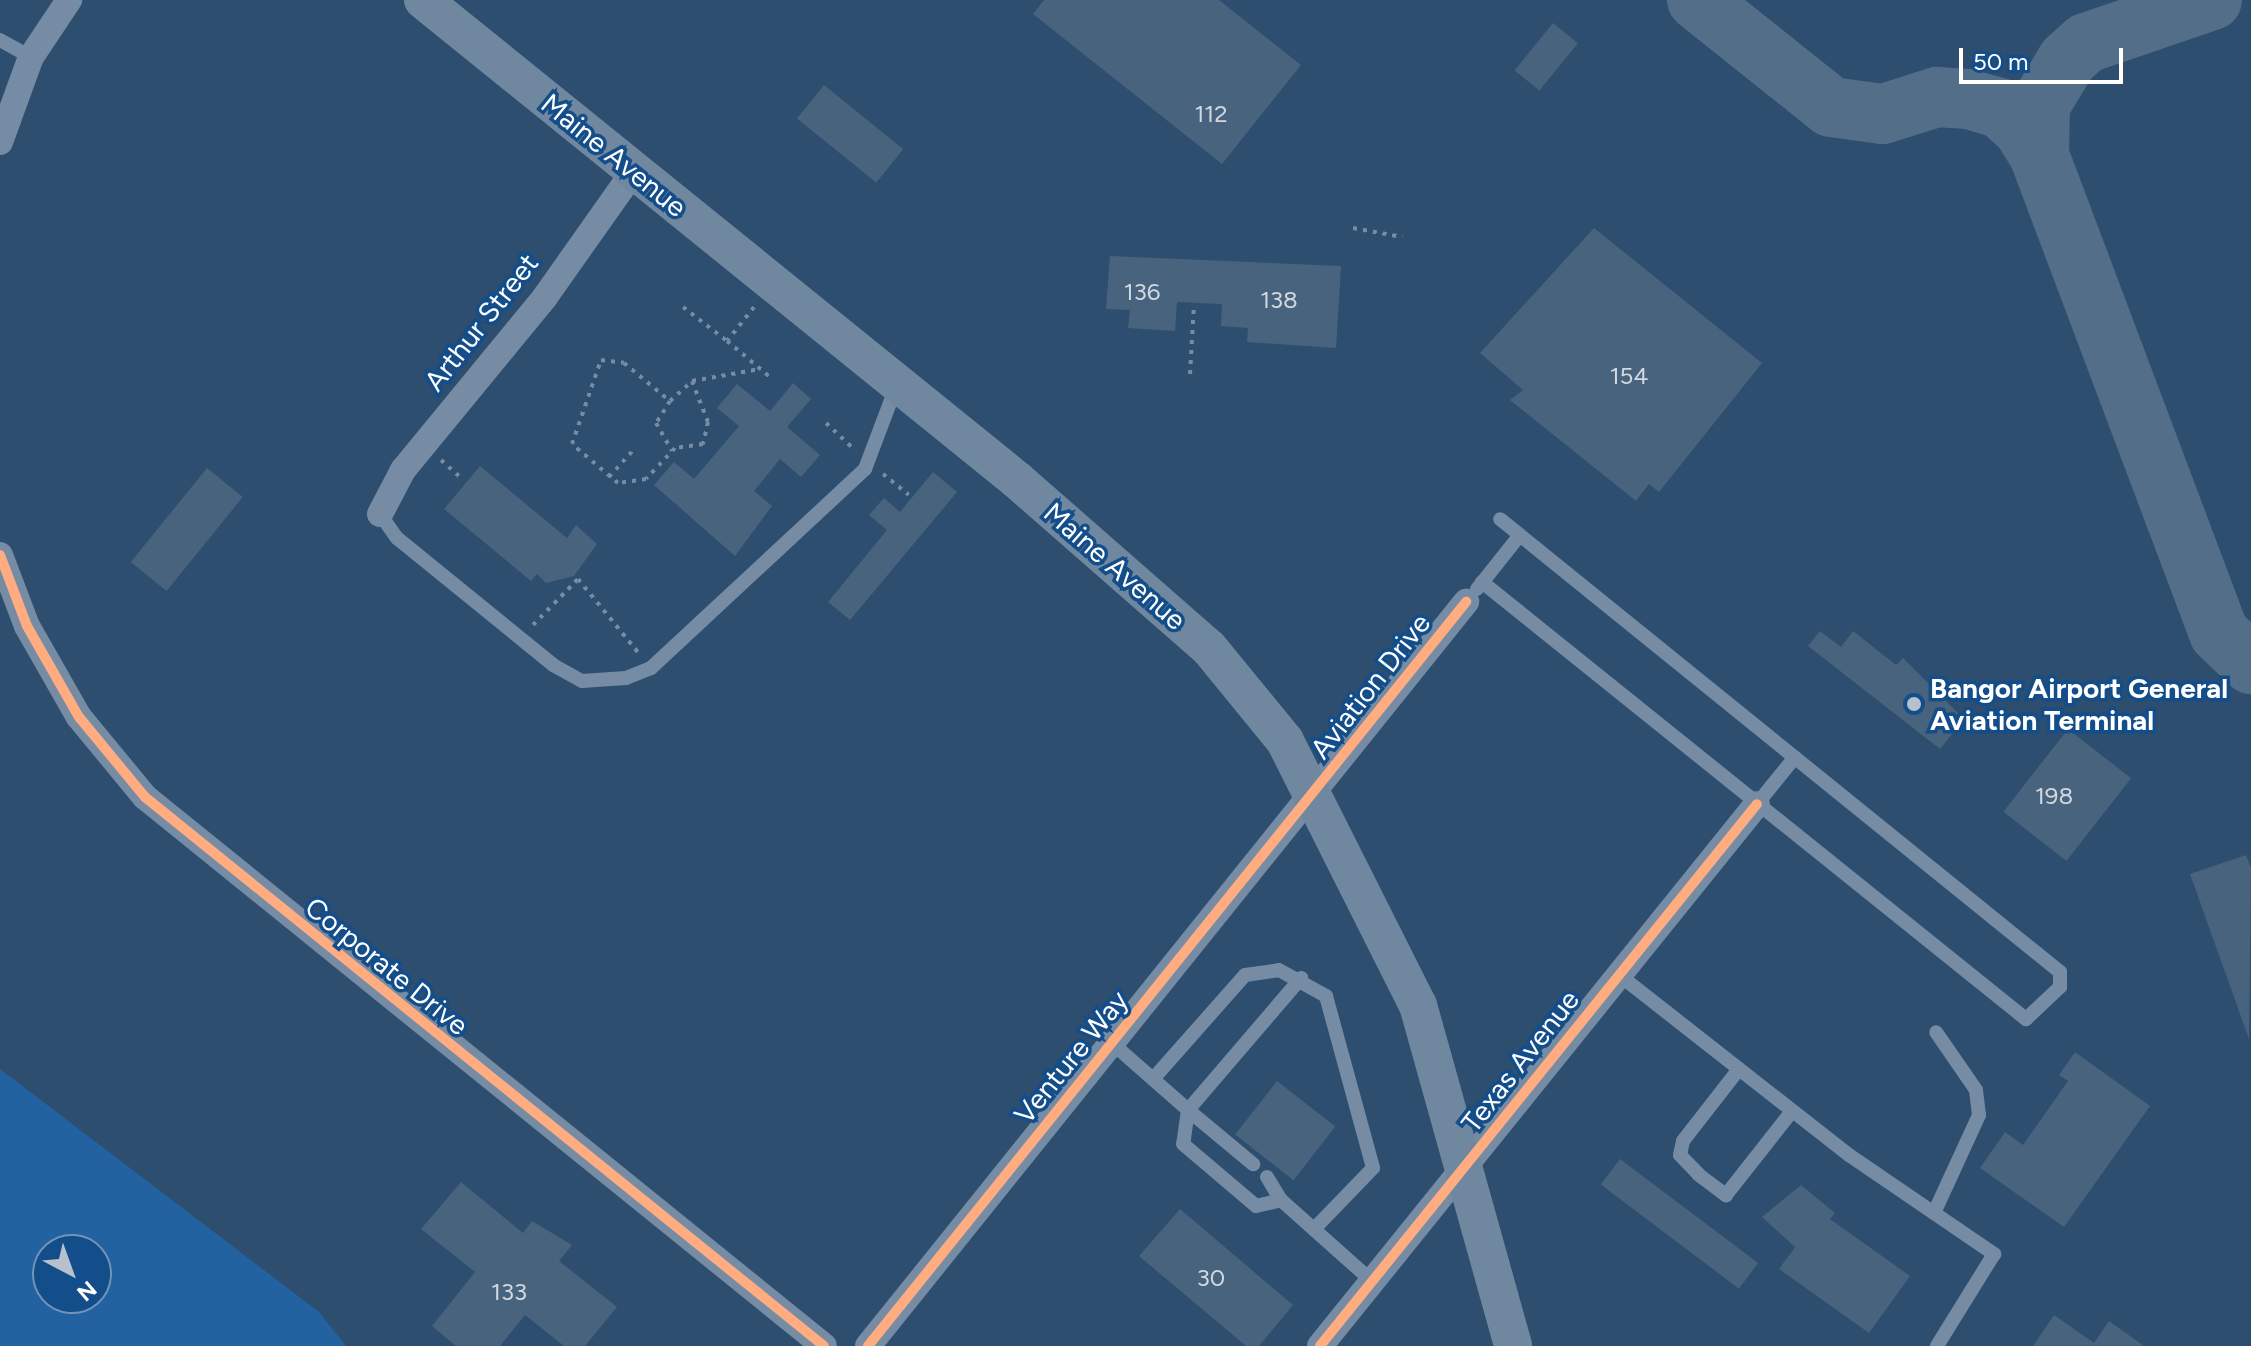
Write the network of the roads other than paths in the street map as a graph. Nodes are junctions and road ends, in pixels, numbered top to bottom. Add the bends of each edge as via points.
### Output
1 (69, 0) edge
2 (423, 0) edge
3 (0, 40) edge
4 (31, 57) junction
5 (0, 142) edge
6 (634, 171) junction
7 (898, 383) junction
8 (380, 514) joint
9 (1500, 519) dead end
10 (1520, 535) junction
11 (0, 555) edge
12 (1474, 592) junction
13 (1795, 757) junction
14 (1312, 800) junction
15 (1757, 804) junction
16 (1618, 974) junction
17 (1301, 978) junction
18 (1936, 1032) dead end
19 (1113, 1044) junction
20 (1739, 1069) junction
21 (1153, 1079) junction
22 (1188, 1110) junction
23 (1792, 1111) junction
24 (1253, 1164) dead end
25 (1467, 1169) junction
26 (1267, 1177) dead end
27 (1281, 1200) junction
28 (1934, 1213) junction
29 (1314, 1229) junction
30 (1373, 1282) junction
31 (824, 1346) edge
32 (868, 1346) edge
33 (1320, 1346) edge
34 (1513, 1346) edge
35 (1937, 1346) edge

1 - 4 street
2 - 6 main road, Maine Avenue
3 - 4 lane
4 - 5 street
6 - 7 main road, Maine Avenue
6 - 8 street, Arthur Street via 545,297 403,470
7 - 8 lane via 865,469 651,668 582,681 397,538
7 - 14 main road, Maine Avenue via 1209,648 1285,741
9 - 10 lane
10 - 12 lane
10 - 13 lane
11 - 31 street, Corporate Drive via 27,626 79,717 145,797
12 - 14 street, Aviation Drive
12 - 15 lane
13 - 15 lane
13 - 15 lane via 2060,972 2060,987 2026,1019
14 - 19 street, Venture Way
14 - 25 main road, Maine Avenue via 1418,1005
15 - 16 street, Texas Avenue
16 - 20 lane
16 - 25 street, Texas Avenue
17 - 21 lane via 1279,970 1245,975
17 - 22 lane
17 - 29 lane via 1326,996 1339,1022 1373,1168
18 - 28 lane via 1976,1090 1979,1115
19 - 21 lane
19 - 32 street, Venture Way
20 - 23 lane
20 - 23 lane via 1683,1141 1680,1155 1699,1175 1726,1195
21 - 22 lane
22 - 24 lane
22 - 27 lane via 1183,1144 1256,1206
23 - 28 lane
25 - 30 street, Texas Avenue
25 - 34 main road, Maine Avenue
26 - 27 lane
27 - 29 lane
28 - 35 lane via 1994,1254
29 - 30 lane
30 - 33 street, Texas Avenue

